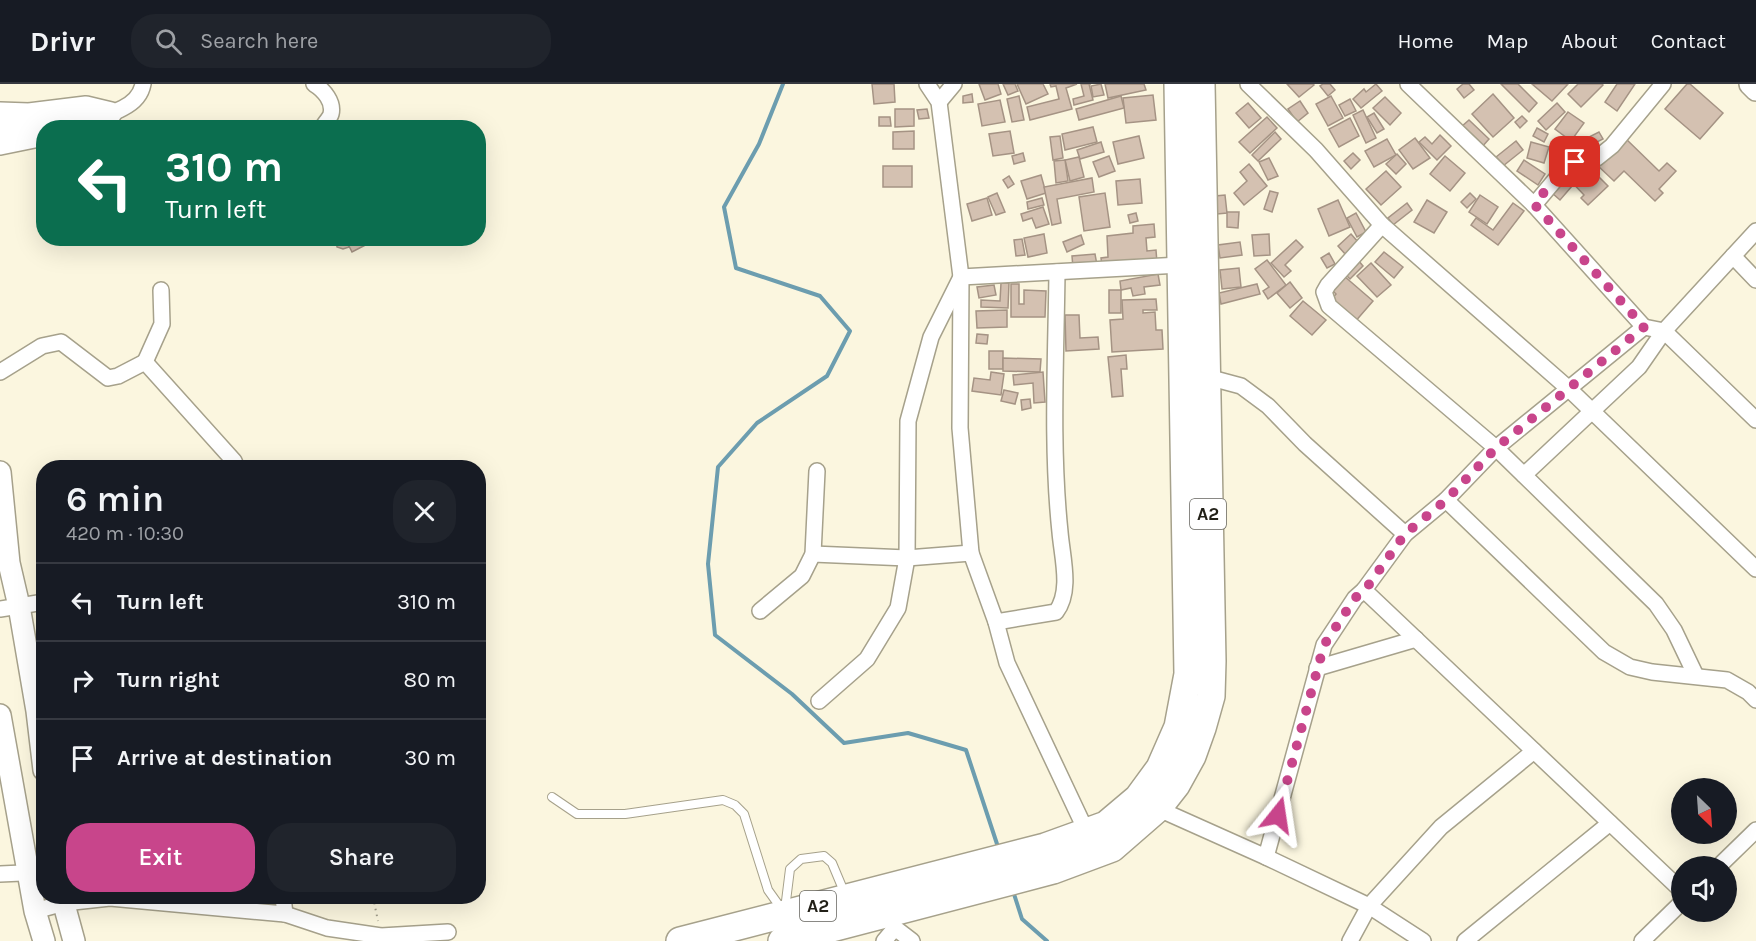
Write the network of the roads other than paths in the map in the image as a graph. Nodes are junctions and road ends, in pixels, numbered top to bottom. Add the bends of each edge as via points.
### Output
1 (143, 84) edge
2 (314, 84) edge
3 (927, 84) edge
4 (954, 84) edge
5 (1178, 84) edge
6 (1201, 84) edge
7 (1248, 84) edge
8 (1408, 84) edge
9 (1662, 84) edge
10 (1750, 84) edge
11 (1756, 90) edge
12 (939, 102) junction
13 (0, 113) edge
14 (102, 120) edge
15 (105, 120) edge
16 (327, 120) edge
17 (36, 125) edge
18 (0, 127) edge
19 (36, 137) edge
20 (0, 144) edge
21 (1534, 204) junction
22 (1382, 225) junction
23 (1756, 231) edge
24 (1733, 256) junction
25 (1180, 266) junction
26 (1057, 272) junction
27 (961, 278) junction
28 (1756, 280) edge
29 (161, 290) dead end
30 (1644, 327) junction
31 (1664, 331) junction
32 (145, 362) junction
33 (0, 372) edge
34 (1194, 375) junction
35 (1569, 389) junction
36 (1592, 412) junction
37 (1756, 420) edge
38 (1496, 448) junction
39 (233, 460) edge
40 (816, 471) dead end
41 (0, 472) edge
42 (1524, 476) junction
43 (1446, 500) junction
44 (1405, 534) junction
45 (971, 553) junction
46 (813, 554) junction
47 (907, 558) junction
48 (1756, 569) edge
49 (1365, 590) junction
50 (36, 603) edge
51 (10, 607) edge
52 (760, 611) dead end
53 (996, 622) junction
54 (1416, 639) junction
55 (1317, 668) junction
56 (1696, 676) junction
57 (36, 696) edge
58 (1756, 700) edge
59 (819, 701) dead end
60 (0, 715) edge
61 (1534, 751) junction
62 (552, 797) dead end
63 (1148, 803) junction
64 (1610, 823) junction
65 (1756, 830) edge
66 (1092, 844) junction
67 (1729, 856) edge
68 (1266, 857) junction
69 (36, 873) edge
70 (0, 874) edge
71 (1671, 881) edge
72 (847, 899) junction
73 (53, 904) edge
74 (64, 904) edge
75 (176, 904) edge
76 (284, 904) edge
77 (1369, 906) junction
78 (890, 910) junction
79 (35, 911) junction
80 (1671, 913) edge
81 (285, 914) junction
82 (785, 914) junction
83 (448, 932) dead end
84 (326, 934) edge
85 (44, 941) edge
86 (74, 941) edge
87 (680, 941) edge
88 (782, 941) edge
89 (884, 941) edge
90 (912, 941) edge
91 (1350, 941) edge
92 (1423, 941) edge
93 (1465, 941) edge
94 (1642, 941) edge

1 - 15 street via 136,99
2 - 16 street via 330,100
3 - 12 street
4 - 12 street
5 - 25 highway, A2
6 - 34 highway, A2
7 - 22 street via 1316,150
8 - 21 street
9 - 21 street via 1612,146 1597,158 1565,168
10 - 11 street
12 - 27 street
13 - 14 street via 29,114 86,107
17 - 18 street
19 - 20 street
21 - 30 street
22 - 35 street
22 - 38 street via 1328,285 1324,292 1329,306
23 - 24 street
24 - 28 street
24 - 31 street
25 - 26 street
25 - 34 highway, A2
26 - 27 street
26 - 53 street via 1054,480 1065,585 1063,603 1056,612
27 - 45 street via 960,428
27 - 47 street via 931,337 908,421
29 - 32 street via 162,324
30 - 31 street
30 - 35 street
31 - 36 street via 1639,367
31 - 37 street
32 - 33 street via 108,378 61,342 42,346
32 - 39 street
34 - 44 street via 1241,386 1268,406
34 - 63 highway, A2 via 1188,674 1178,727
35 - 36 street
35 - 38 street
36 - 42 street
36 - 48 street
38 - 42 street
38 - 43 street
40 - 46 street
41 - 51 street
42 - 56 street via 1656,604 1674,630
43 - 44 street
43 - 56 street via 1604,652 1630,667
44 - 49 street
45 - 47 street
45 - 53 street
46 - 47 street
46 - 52 street via 802,576
47 - 59 street via 898,608 867,659
49 - 54 street
49 - 55 street via 1355,598 1324,645
50 - 51 street
51 - 57 street
53 - 66 street via 1007,663
54 - 55 street
54 - 61 street
55 - 68 street
56 - 58 street via 1727,680
60 - 69 street
61 - 64 street
61 - 77 street via 1441,827
62 - 82 lane via 577,814 625,814 723,800 735,805 744,814 768,890
63 - 66 highway, A2 via 1106,825
63 - 68 street
64 - 71 street
64 - 93 street
65 - 67 street
66 - 78 highway, A2 via 958,883
68 - 77 street
69 - 70 street
69 - 79 street
72 - 78 highway, A2
72 - 82 highway, A2
72 - 82 lane via 832,863 824,856 801,859 790,868
73 - 79 street
74 - 86 street
75 - 81 street
76 - 81 street
77 - 91 street
77 - 92 street
78 - 88 highway, A2
78 - 89 street
78 - 90 street
79 - 85 street
80 - 94 street
81 - 84 street
82 - 87 highway, A2
83 - 84 street

